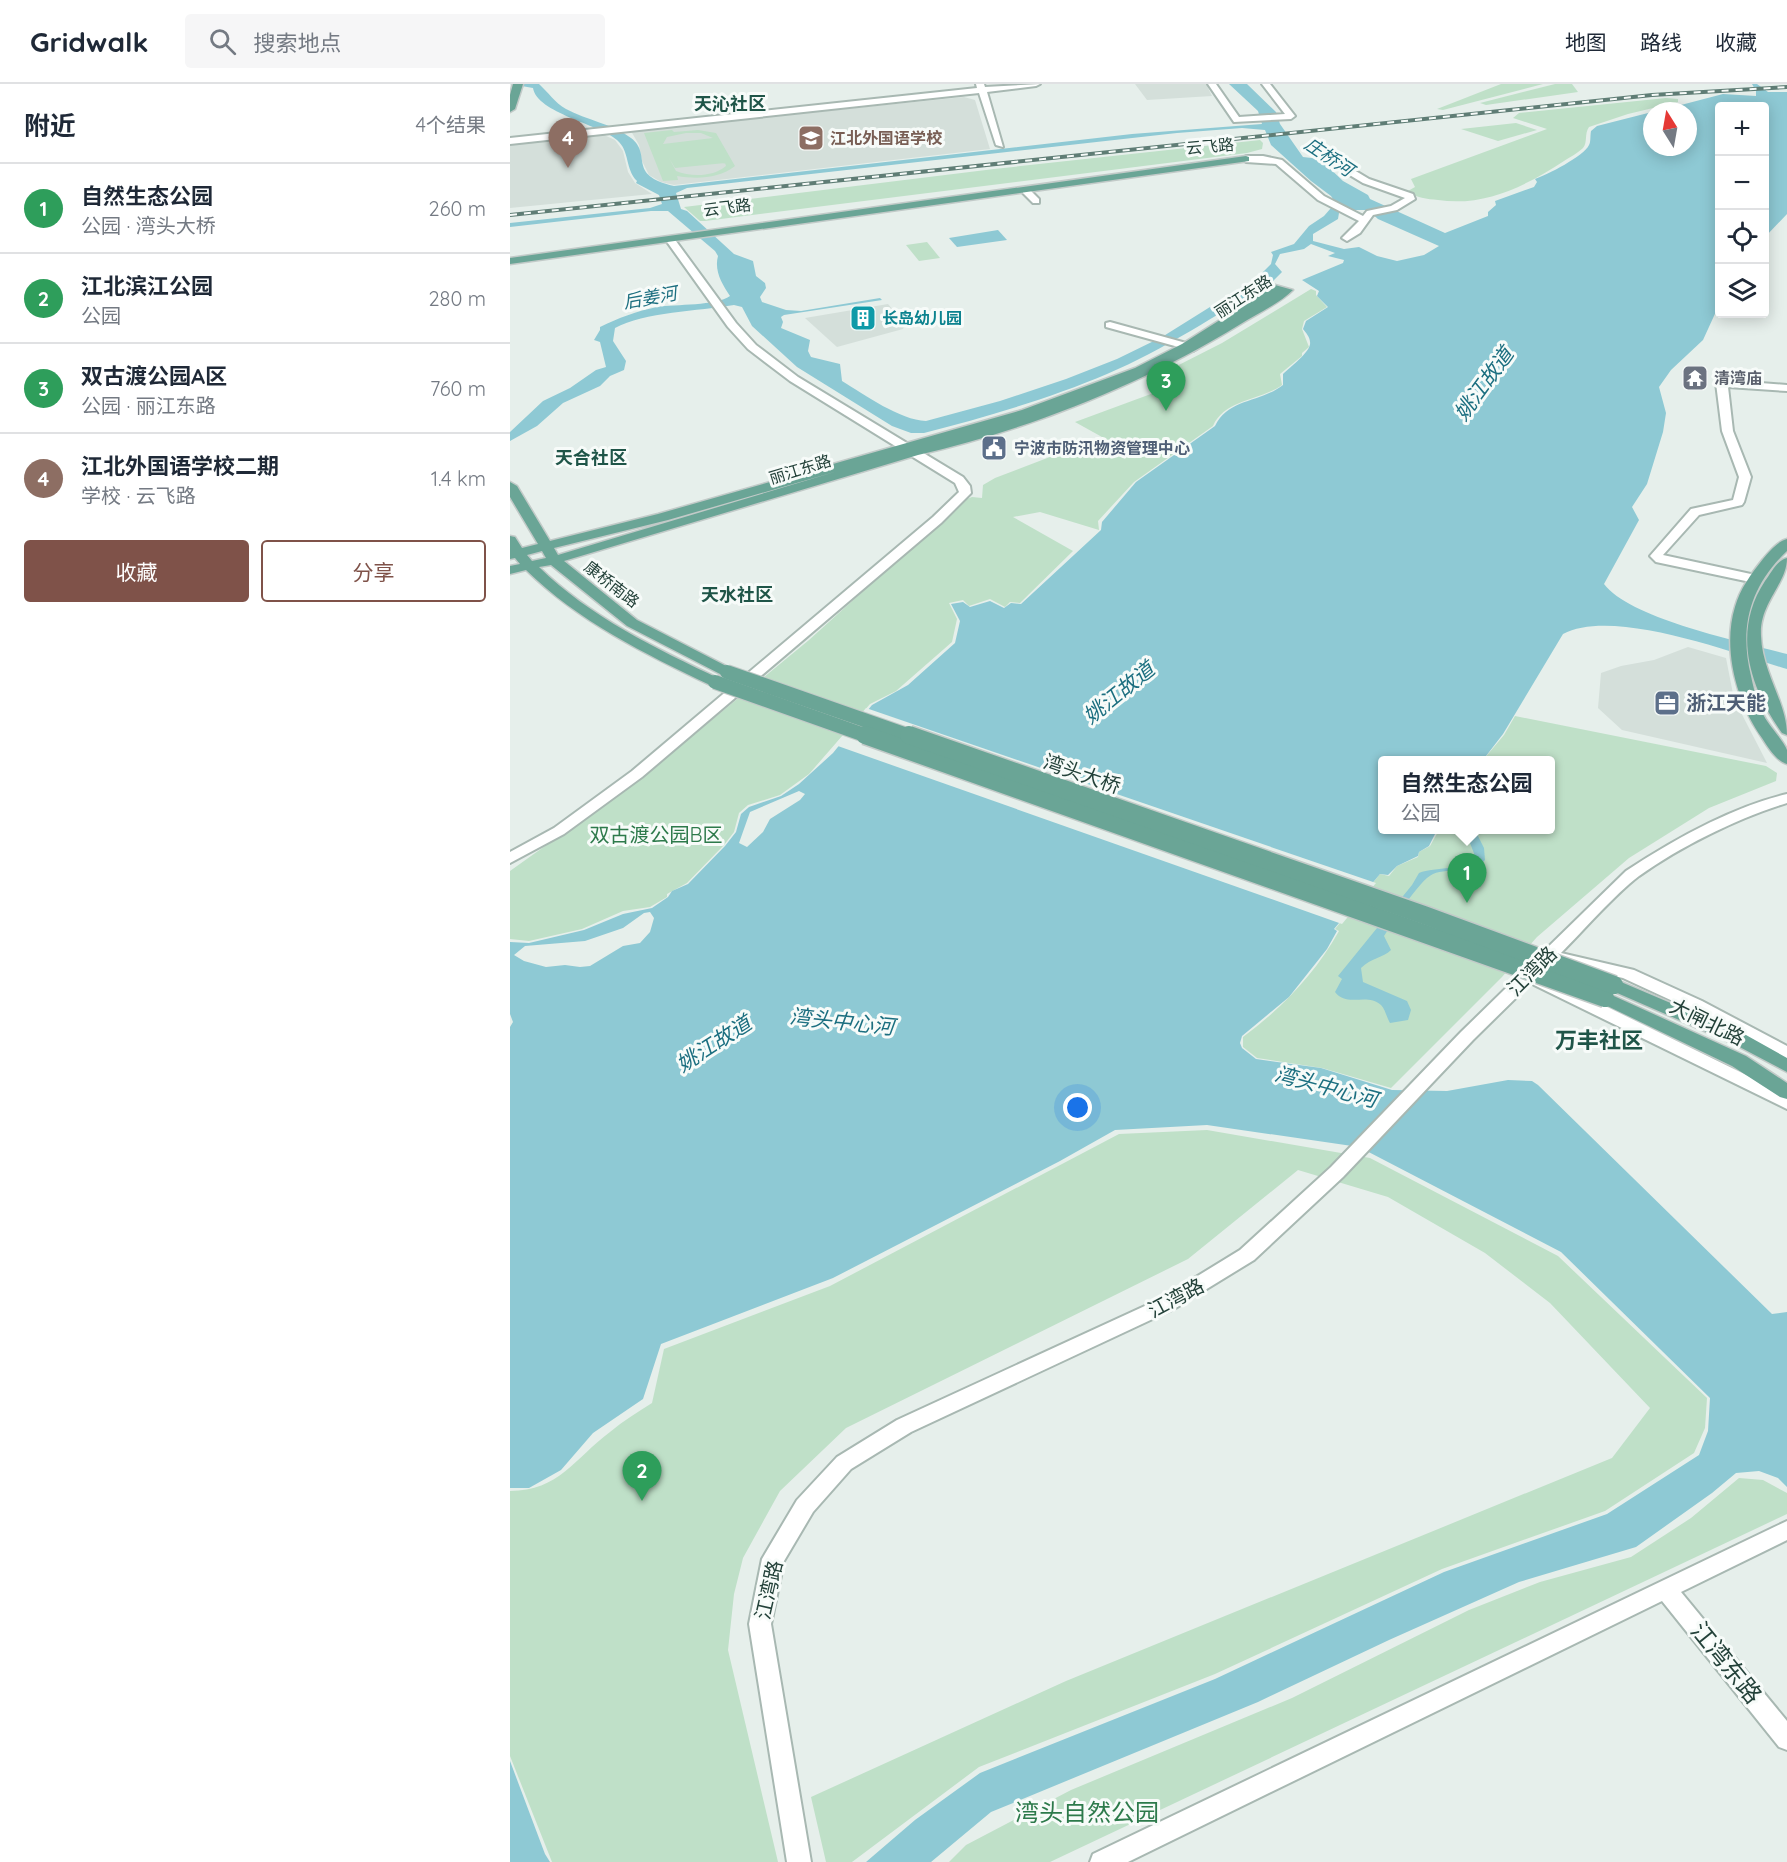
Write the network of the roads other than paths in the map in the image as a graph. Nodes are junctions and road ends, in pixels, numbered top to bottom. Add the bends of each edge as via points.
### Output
1 (1036, 84) edge
2 (1212, 84) edge
3 (1266, 84) edge
4 (517, 87) edge
5 (981, 87) edge
6 (510, 109) edge
7 (510, 141) edge
8 (1000, 145) dead end
9 (1326, 157) dead end
10 (1246, 159) junction
11 (1026, 191) junction
12 (1036, 201) dead end
13 (1367, 216) junction
14 (673, 236) junction
15 (1347, 238) dead end
16 (510, 253) edge
17 (510, 261) edge
18 (1110, 325) dead end
19 (1188, 346) junction
20 (1787, 387) edge
21 (912, 449) junction
22 (510, 486) edge
23 (945, 497) dead end
24 (960, 497) junction
25 (510, 540) edge
26 (1787, 543) edge
27 (550, 554) junction
28 (514, 555) edge
29 (1787, 562) edge
30 (531, 566) junction
31 (510, 570) edge
32 (1755, 579) junction
33 (721, 677) junction
34 (1787, 730) edge
35 (1787, 759) edge
36 (1787, 798) edge
37 (510, 858) edge
38 (1609, 992) junction
39 (1787, 1053) edge
40 (1787, 1066) edge
41 (1787, 1092) edge
42 (1787, 1102) edge
43 (1787, 1530) edge
44 (1665, 1589) junction
45 (1787, 1739) edge
46 (799, 1862) edge
47 (1102, 1862) edge

1 - 5 street
2 - 3 street via 1234,118 1250,120 1291,114
4 - 6 main road
5 - 7 street
5 - 8 street
9 - 13 street via 1352,175 1410,196 1394,208
10 - 11 main road, 云飞路
10 - 13 street via 1281,163 1326,201 1345,212
10 - 14 main road, 云飞路 via 726,224
11 - 12 street
11 - 14 main road, 云飞路
13 - 15 street
14 - 16 main road, 云飞路
14 - 17 main road, 云飞路
14 - 21 street via 709,293 752,347 794,379
18 - 19 street
19 - 19 main road, 丽江东路 via 1287,290 1275,288
19 - 21 main road, 丽江东路 via 1139,370 1026,413
20 - 32 street via 1722,383 1721,406 1745,477 1737,502 1695,512 1656,556
21 - 24 street via 959,480 965,493
21 - 27 main road, 丽江东路
22 - 27 main road, 康桥南路
23 - 24 street
24 - 37 street via 637,774 559,831
25 - 28 main road, 康桥南路
26 - 32 main road
27 - 28 main road, 丽江东路
27 - 30 main road, 丽江东路
27 - 33 main road, 康桥南路 via 632,623
28 - 30 main road, 康桥南路
29 - 34 main road via 1771,580 1754,625 1756,657 1771,701
30 - 31 main road, 丽江东路
30 - 33 main road, 康桥南路 via 578,607 666,659
32 - 35 main road via 1739,613 1737,654 1756,717
33 - 38 main road, 湾头大桥, bridge via 1410,929
33 - 38 main road, 湾头大桥, bridge via 1424,915
36 - 46 street, 江湾路 via 1712,829 1632,874 1337,1172 1247,1255 1211,1280 904,1426 844,1463 805,1506 773,1559 760,1623
38 - 40 main road, 大闸北路 via 1740,1040
38 - 41 main road, 大闸北路 via 1739,1061
39 - 42 street via 1696,1005 1604,966 1559,957 1539,980
43 - 44 street
44 - 45 street, 江湾东路
44 - 47 street

